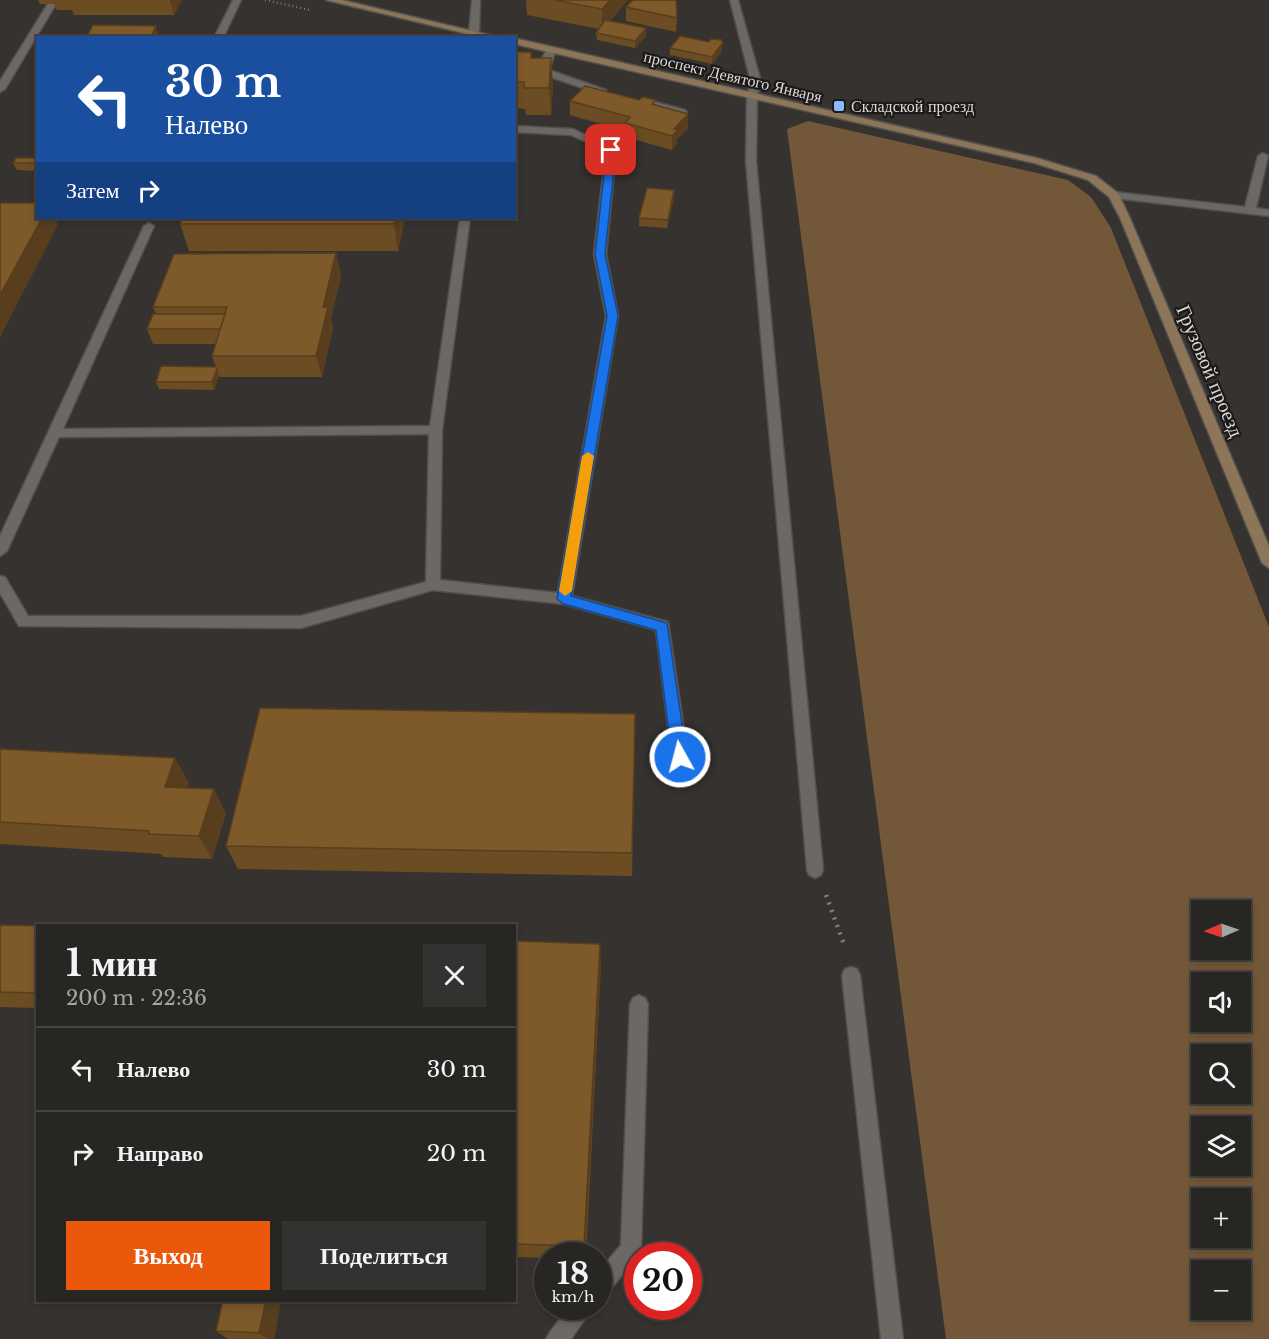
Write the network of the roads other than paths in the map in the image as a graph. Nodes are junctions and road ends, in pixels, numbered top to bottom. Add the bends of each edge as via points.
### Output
1 (237, 0) edge
2 (330, 0) edge
3 (476, 0) edge
4 (734, 0) edge
5 (52, 4) dead end
6 (474, 32) junction
7 (219, 36) edge
8 (490, 36) edge
9 (516, 43) edge
10 (551, 50) junction
11 (0, 89) edge
12 (614, 95) edge
13 (752, 96) junction
14 (648, 103) edge
15 (681, 112) edge
16 (516, 129) edge
17 (1263, 156) dead end
18 (1114, 195) junction
19 (1250, 209) junction
20 (1269, 213) edge
21 (465, 219) edge
22 (149, 226) dead end
23 (436, 430) junction
24 (55, 433) junction
25 (0, 551) edge
26 (1269, 563) edge
27 (0, 581) edge
28 (433, 585) junction
29 (564, 599) junction
30 (680, 757) dead end
31 (815, 870) road end
32 (851, 975) road end
33 (639, 1004) dead end
34 (612, 1271) edge
35 (573, 1320) edge
36 (557, 1339) edge
37 (891, 1339) edge

1 - 7 lane
2 - 6 street
3 - 6 lane
4 - 13 lane via 756,82
5 - 11 lane
6 - 8 street
9 - 10 street, проспект Девятого Января
10 - 12 lane via 545,72
10 - 13 street, проспект Девятого Января
13 - 18 street, проспект Девятого Января via 1037,161 1092,178
13 - 31 lane via 751,161
14 - 15 lane
16 - 29 lane via 573,132 611,150 600,254 612,316
17 - 19 lane
18 - 19 lane
18 - 26 street, Грузовой проезд
19 - 20 lane
21 - 23 lane
22 - 24 lane
23 - 24 lane
23 - 28 lane
24 - 25 lane
27 - 28 lane via 24,622 301,622
28 - 29 lane
29 - 30 lane via 663,626
32 - 37 lane
33 - 34 lane via 631,1249
35 - 36 lane

